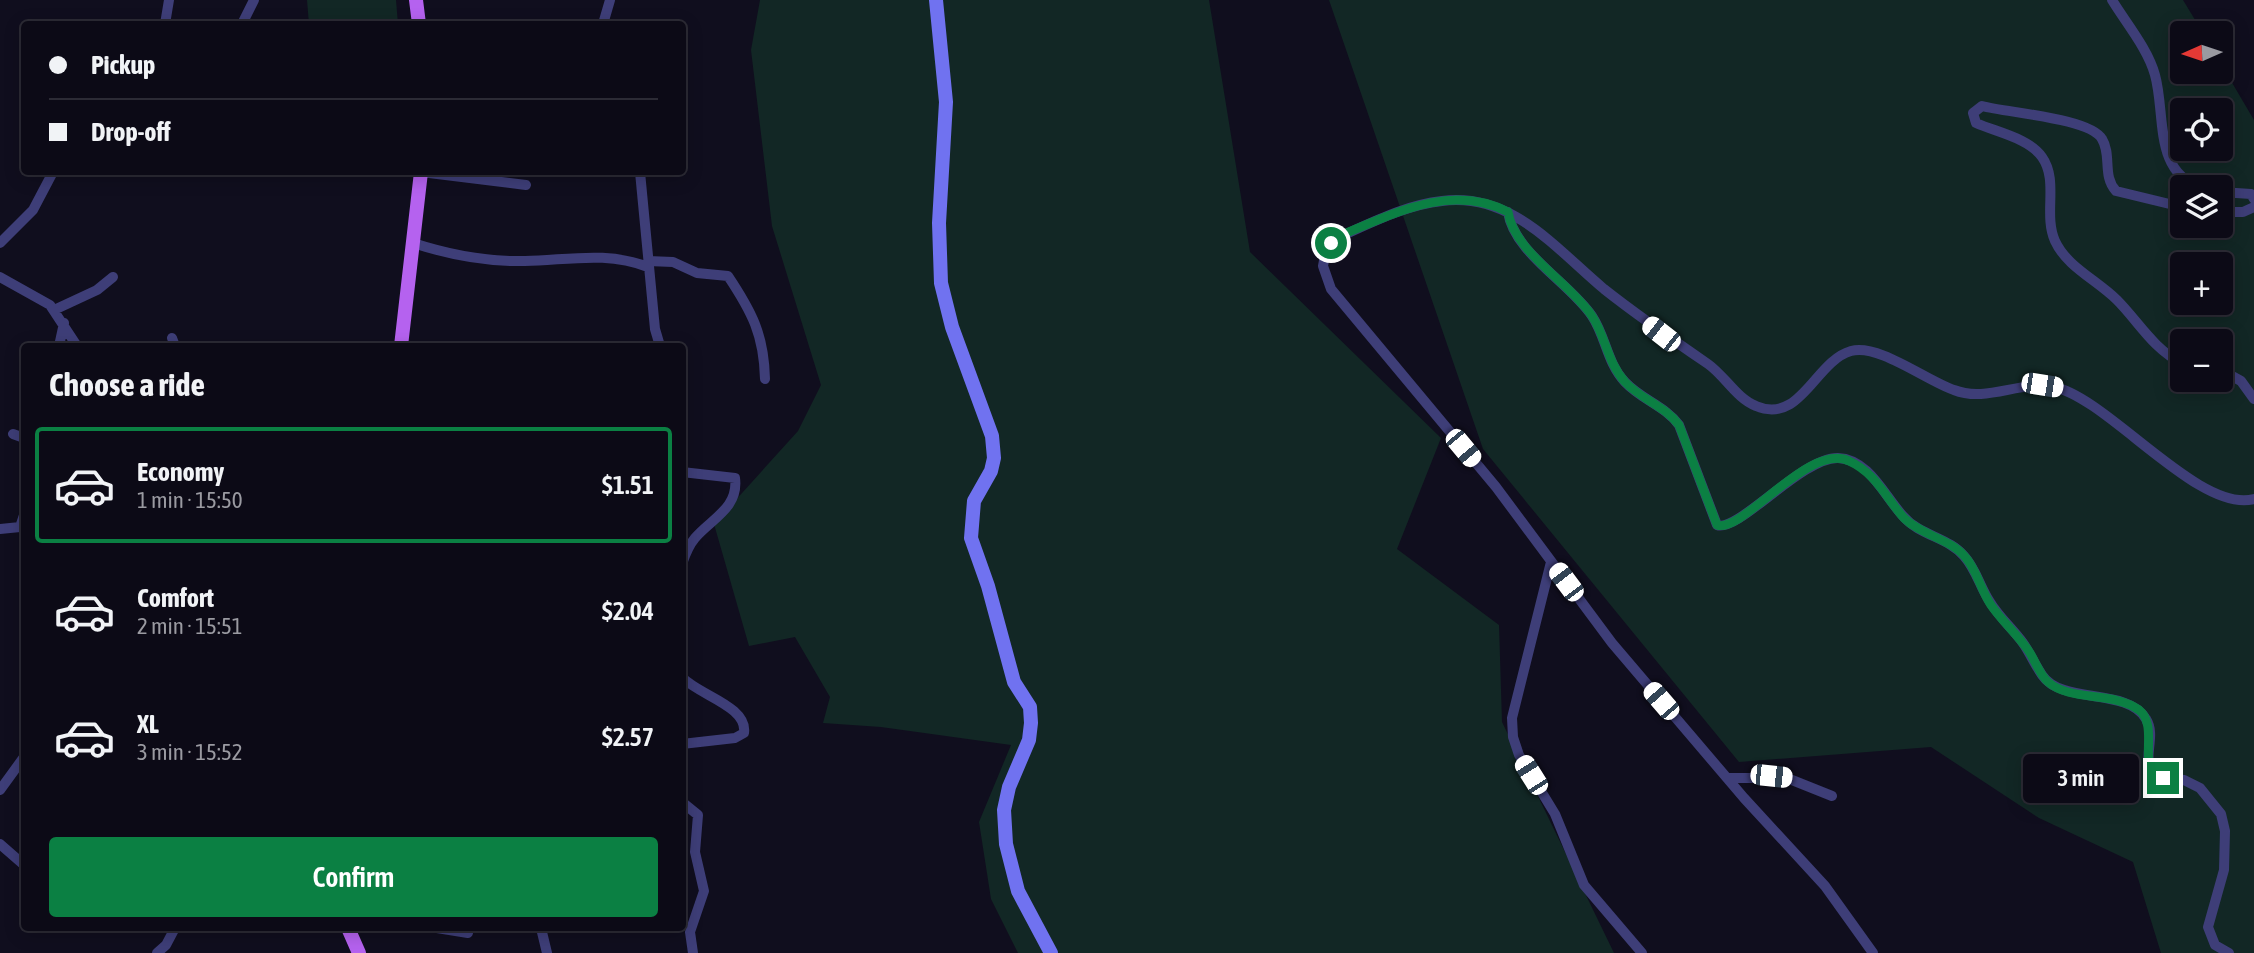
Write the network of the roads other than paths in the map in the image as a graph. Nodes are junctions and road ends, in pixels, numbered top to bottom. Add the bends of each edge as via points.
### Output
1 (169, 0) edge
2 (254, 0) edge
3 (416, 0) edge
4 (610, 0) edge
5 (936, 0) edge
6 (2112, 0) edge
7 (166, 21) edge
8 (244, 21) edge
9 (419, 21) edge
10 (604, 21) edge
11 (51, 175) edge
12 (421, 175) edge
13 (445, 175) edge
14 (640, 175) edge
15 (2178, 175) edge
16 (526, 185) dead end
17 (2233, 193) edge
18 (2254, 199) edge
19 (2170, 205) edge
20 (2254, 207) edge
21 (1508, 212) junction
22 (2233, 212) edge
23 (0, 243) edge
24 (413, 243) junction
25 (648, 264) junction
26 (0, 277) edge
27 (113, 277) dead end
28 (54, 310) junction
29 (64, 323) junction
30 (60, 343) edge
31 (74, 343) edge
32 (401, 343) edge
33 (659, 343) edge
34 (2170, 355) edge
35 (2233, 377) edge
36 (765, 379) dead end
37 (2254, 399) edge
38 (13, 434) dead end
39 (21, 437) edge
40 (686, 472) edge
41 (2254, 499) edge
42 (21, 522) edge
43 (0, 529) edge
44 (686, 556) edge
45 (1551, 562) junction
46 (686, 681) edge
47 (686, 744) edge
48 (21, 761) edge
49 (1727, 778) junction
50 (0, 790) edge
51 (1832, 796) dead end
52 (686, 805) edge
53 (0, 844) edge
54 (21, 862) edge
55 (173, 931) edge
56 (349, 931) edge
57 (456, 931) edge
58 (542, 931) edge
59 (468, 933) dead end
60 (157, 953) edge
61 (359, 953) edge
62 (547, 953) edge
63 (693, 953) edge
64 (1051, 953) edge
65 (1642, 953) edge
66 (1873, 953) edge
67 (2229, 953) edge

1 - 7 street
2 - 8 street
3 - 9 main road
4 - 10 street
5 - 64 street via 946,102 939,223 941,283 992,436 994,458 974,502 971,538 1014,682 1030,707 1029,740 1004,810 1006,844 1018,891
6 - 15 street via 2156,76 2169,161
11 - 23 street via 33,210
12 - 24 main road
13 - 16 street
14 - 25 street
17 - 18 street via 2251,194
19 - 34 street via 2116,191 2108,177 2104,144 2092,128 1982,106 1973,113 1976,123 2029,144 2043,158 2050,176 2051,227 2062,253 2117,300
20 - 22 street
21 - 41 street via 1528,222 1603,288 1711,366 1758,407 1773,410 1789,405 1843,354 1868,350 1965,394 2042,385 2071,392 2170,466 2226,497
21 - 45 street via 1474,202 1416,205 1337,237 1326,250 1323,266 1331,289 1496,487
21 - 67 street via 1518,236 1592,316 1619,375 1679,425 1717,525 1731,525 1777,488 1823,461 1848,460 1880,485 1909,523 1966,558 1990,603 2024,644 2047,682 2127,705 2144,715 2151,734 2150,771 2200,788 2221,814 2224,870 2208,927 2215,945
24 - 25 street via 489,261 598,256
24 - 32 main road
25 - 33 street
25 - 36 street via 673,262 697,273 728,276 751,311 764,347
26 - 28 street via 37,295
27 - 28 street via 97,290
28 - 29 street
29 - 30 street
29 - 31 street
35 - 37 street
38 - 39 street
40 - 44 street via 735,478 736,486 725,512 695,538
42 - 43 street via 19,527
45 - 49 street via 1612,643
45 - 65 street via 1512,718 1513,737 1555,814 1584,885
46 - 47 street via 733,710 745,728 735,738
48 - 50 street
49 - 51 street via 1787,778
49 - 66 street via 1825,886
52 - 63 street via 698,814 695,852 704,891 690,932
53 - 54 street
55 - 60 street
56 - 61 main road
57 - 59 street
58 - 62 street

